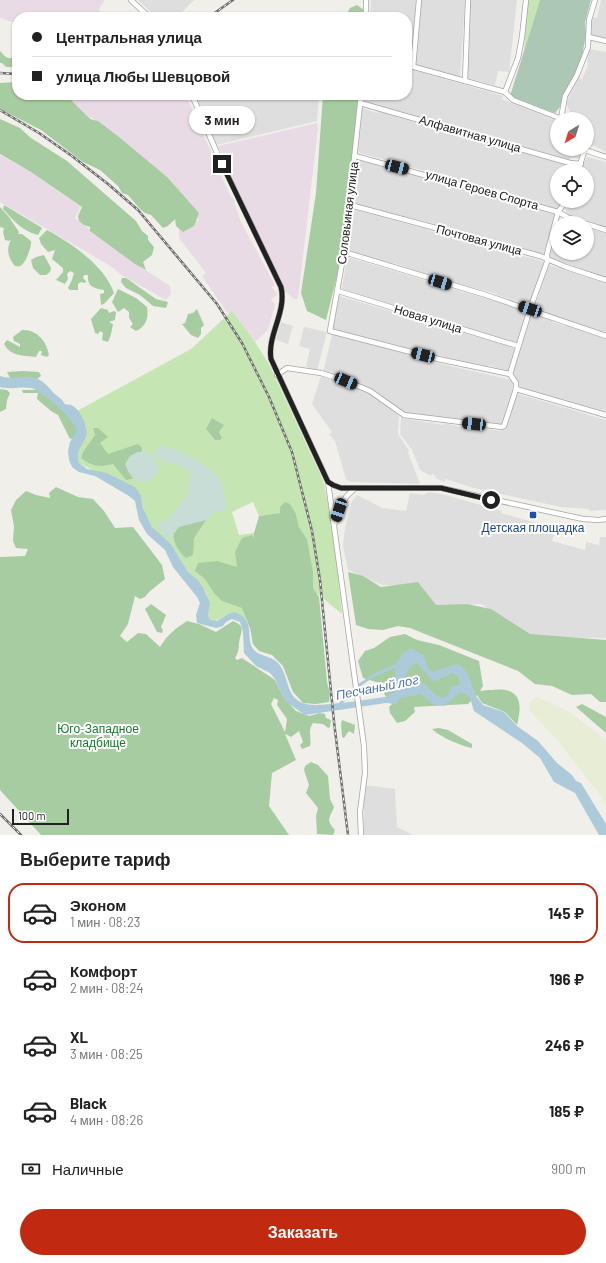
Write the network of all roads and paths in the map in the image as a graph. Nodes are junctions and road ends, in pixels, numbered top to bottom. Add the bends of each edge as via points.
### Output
1 (131, 0) edge
2 (366, 0) edge
3 (419, 0) edge
4 (468, 0) edge
5 (526, 0) edge
6 (596, 0) edge
7 (144, 12) edge
8 (366, 12) edge
9 (589, 38) junction
10 (606, 41) edge
11 (414, 67) joint
12 (465, 81) junction
13 (505, 92) junction
14 (194, 100) edge
15 (360, 100) edge
16 (360, 103) junction
17 (562, 112) edge
18 (550, 115) edge
19 (594, 152) edge
20 (356, 156) junction
21 (583, 156) edge
22 (606, 157) edge
23 (581, 164) joint
24 (350, 205) junction
25 (561, 208) edge
26 (558, 212) junction
27 (565, 216) edge
28 (594, 226) edge
29 (606, 230) edge
30 (344, 252) junction
31 (547, 259) junction
32 (606, 280) edge
33 (338, 291) junction
34 (530, 309) junction
35 (606, 336) edge
36 (518, 346) junction
37 (510, 374) junction
38 (277, 375) junction
39 (516, 388) junction
40 (606, 415) edge
41 (328, 482) junction
42 (355, 488) junction
43 (606, 519) edge
44 (335, 525) junction
45 (361, 835) edge

1 - 7 street
2 - 8 street
3 - 11 street
4 - 12 street
5 - 13 street via 518,58
6 - 9 street via 589,20
9 - 10 street
9 - 17 street via 577,75 565,96
11 - 12 street
12 - 13 street
13 - 18 street via 513,100
14 - 38 street via 281,287 281,304 270,349
15 - 16 street, Соловьиная улица
16 - 20 street, Соловьиная улица
16 - 23 street, Алфавитная улица
19 - 22 street
20 - 24 street, Соловьиная улица
20 - 26 street, улица Героев Спорта
21 - 23 street
24 - 30 street, Соловьиная улица
24 - 31 street, Почтовая улица
25 - 26 street
26 - 27 street, улица Героев Спорта
26 - 31 street
28 - 29 street
30 - 33 street, Соловьиная улица
30 - 34 street
31 - 32 street, Почтовая улица
31 - 34 street
33 - 36 street, Новая улица
33 - 37 street, Соловьиная улица via 330,331 438,359
34 - 35 street
34 - 36 street
36 - 37 street
37 - 39 street
38 - 39 street via 287,368 321,373 370,391 404,415 504,426
38 - 41 street
39 - 40 street
41 - 42 street via 337,487
41 - 44 street
42 - 43 street via 441,488 582,519
42 - 44 street via 346,497
44 - 45 street via 364,746

